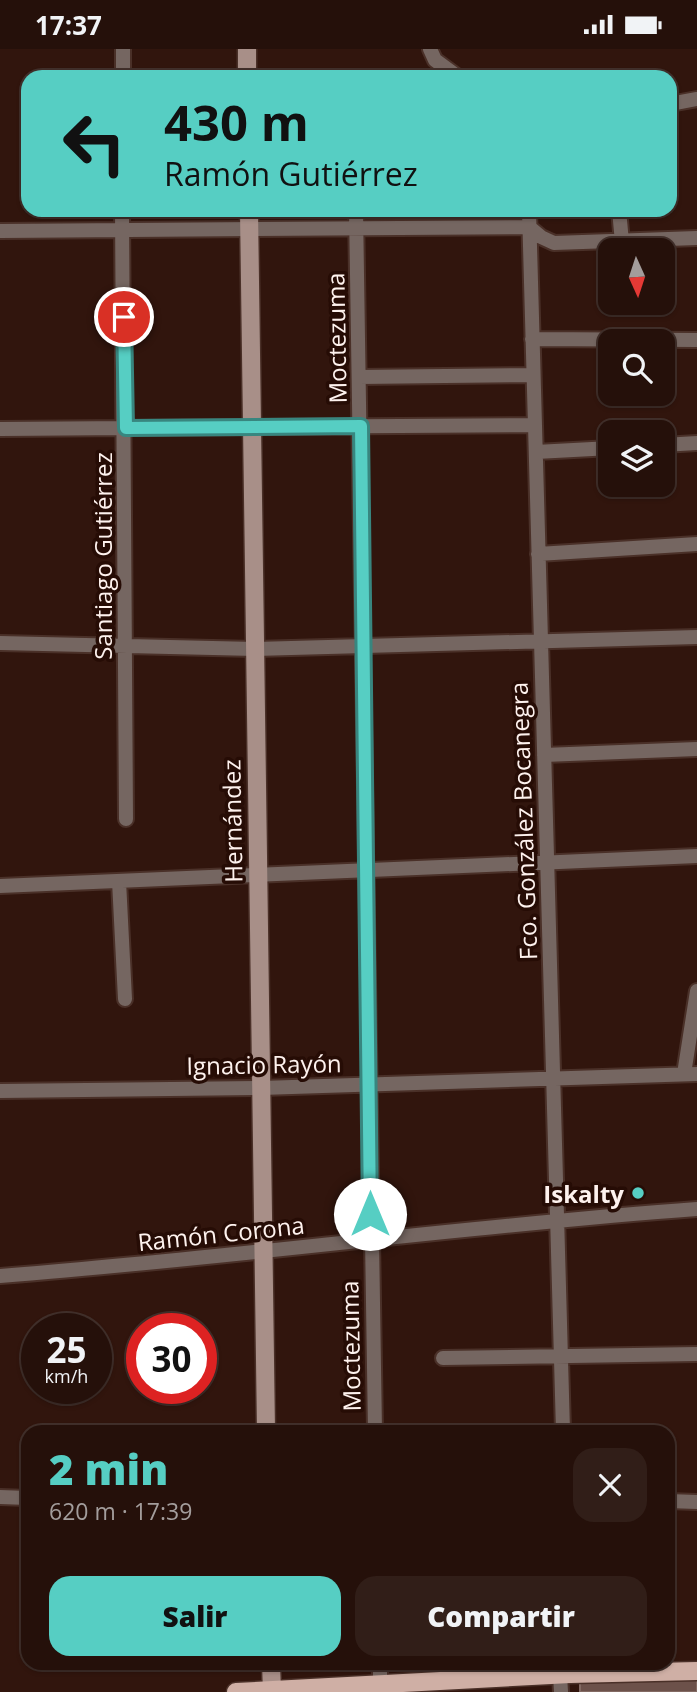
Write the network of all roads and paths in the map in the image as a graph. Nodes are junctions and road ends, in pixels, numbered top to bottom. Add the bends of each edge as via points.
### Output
1 (123, 49) edge
2 (247, 49) edge
3 (430, 49) edge
4 (123, 70) edge
5 (247, 70) edge
6 (449, 70) edge
7 (697, 99) edge
8 (677, 102) edge
9 (122, 217) edge
10 (356, 217) edge
11 (529, 217) edge
12 (620, 217) edge
13 (249, 219) edge
14 (356, 227) junction
15 (529, 227) junction
16 (122, 230) junction
17 (0, 231) edge
18 (622, 238) edge
19 (697, 238) edge
20 (676, 239) edge
21 (598, 242) edge
22 (532, 339) junction
23 (697, 339) edge
24 (534, 375) junction
25 (359, 377) junction
26 (535, 425) junction
27 (361, 426) junction
28 (252, 427) junction
29 (126, 428) junction
30 (0, 429) edge
31 (697, 443) edge
32 (675, 444) edge
33 (598, 449) edge
34 (536, 452) junction
35 (697, 544) edge
36 (538, 554) junction
37 (697, 637) edge
38 (541, 641) junction
39 (0, 643) edge
40 (123, 644) junction
41 (363, 646) junction
42 (255, 649) junction
43 (697, 749) edge
44 (544, 754) junction
45 (126, 819) dead end
46 (697, 856) edge
47 (547, 862) junction
48 (367, 870) junction
49 (258, 875) junction
50 (119, 881) junction
51 (0, 886) edge
52 (697, 991) edge
53 (124, 999) dead end
54 (691, 1074) edge
55 (553, 1081) junction
56 (370, 1085) junction
57 (261, 1088) junction
58 (0, 1091) edge
59 (697, 1209) edge
60 (557, 1220) junction
61 (370, 1240) junction
62 (263, 1251) junction
63 (0, 1276) edge
64 (697, 1354) edge
65 (561, 1356) junction
66 (443, 1358) dead end
67 (266, 1425) edge
68 (375, 1425) edge
69 (563, 1425) edge
70 (0, 1497) edge
71 (21, 1498) edge
72 (675, 1501) edge
73 (697, 1502) edge
74 (271, 1670) edge
75 (380, 1670) edge
76 (697, 1671) edge
77 (565, 1676) edge
78 (380, 1689) edge
79 (272, 1691) edge
80 (236, 1692) edge

1 - 4 street
2 - 5 street
3 - 6 street via 435,60
7 - 8 street
9 - 16 street, Santiago Gutiérrez
10 - 14 street, Moctezuma
11 - 15 street, Fco. González Bocanegra
12 - 18 street
13 - 14 street
13 - 16 street
13 - 28 street, Hernández
14 - 15 street
14 - 25 street, Moctezuma
15 - 21 street via 554,243
15 - 22 street, Fco. González Bocanegra
16 - 17 street
16 - 29 street, Santiago Gutiérrez
19 - 20 street
22 - 23 street
22 - 24 street, Fco. González Bocanegra
24 - 25 street
24 - 26 street, Fco. González Bocanegra
25 - 27 street, Moctezuma
26 - 27 street
26 - 34 street, Fco. González Bocanegra
27 - 28 street
27 - 41 street, Moctezuma
28 - 29 street
28 - 42 street, Hernández
29 - 30 street
29 - 40 street, Santiago Gutiérrez
31 - 32 street
33 - 34 street
34 - 36 street, Fco. González Bocanegra
35 - 36 street
36 - 38 street, Fco. González Bocanegra
37 - 38 street
38 - 41 street
38 - 44 street, Fco. González Bocanegra
39 - 40 street
40 - 42 street
40 - 45 street, Santiago Gutiérrez
41 - 42 street
41 - 48 street, Moctezuma
42 - 49 street, Hernández
43 - 44 street
44 - 47 street, Fco. González Bocanegra
46 - 47 street
47 - 48 street
47 - 55 street, Fco. González Bocanegra
48 - 49 street
48 - 56 street, Moctezuma
49 - 50 street
49 - 57 street, Hernández
50 - 51 street
50 - 53 street
52 - 54 street
54 - 55 street, Ignacio Rayón
55 - 56 street, Ignacio Rayón
55 - 60 street, Fco. González Bocanegra
56 - 57 street, Ignacio Rayón
56 - 61 street, Moctezuma
57 - 58 street, Ignacio Rayón
57 - 62 street, Hernández
59 - 60 street, Ramón Corona
60 - 61 street, Ramón Corona
60 - 65 street, Fco. González Bocanegra
61 - 62 street, Ramón Corona
61 - 68 street, Moctezuma
62 - 63 street, Ramón Corona
62 - 67 street, Hernández
64 - 65 street
65 - 66 street
65 - 69 street, Fco. González Bocanegra
70 - 71 street
72 - 73 street
74 - 79 street
75 - 78 street
76 - 77 main road
77 - 78 main road
78 - 79 main road
79 - 80 main road

